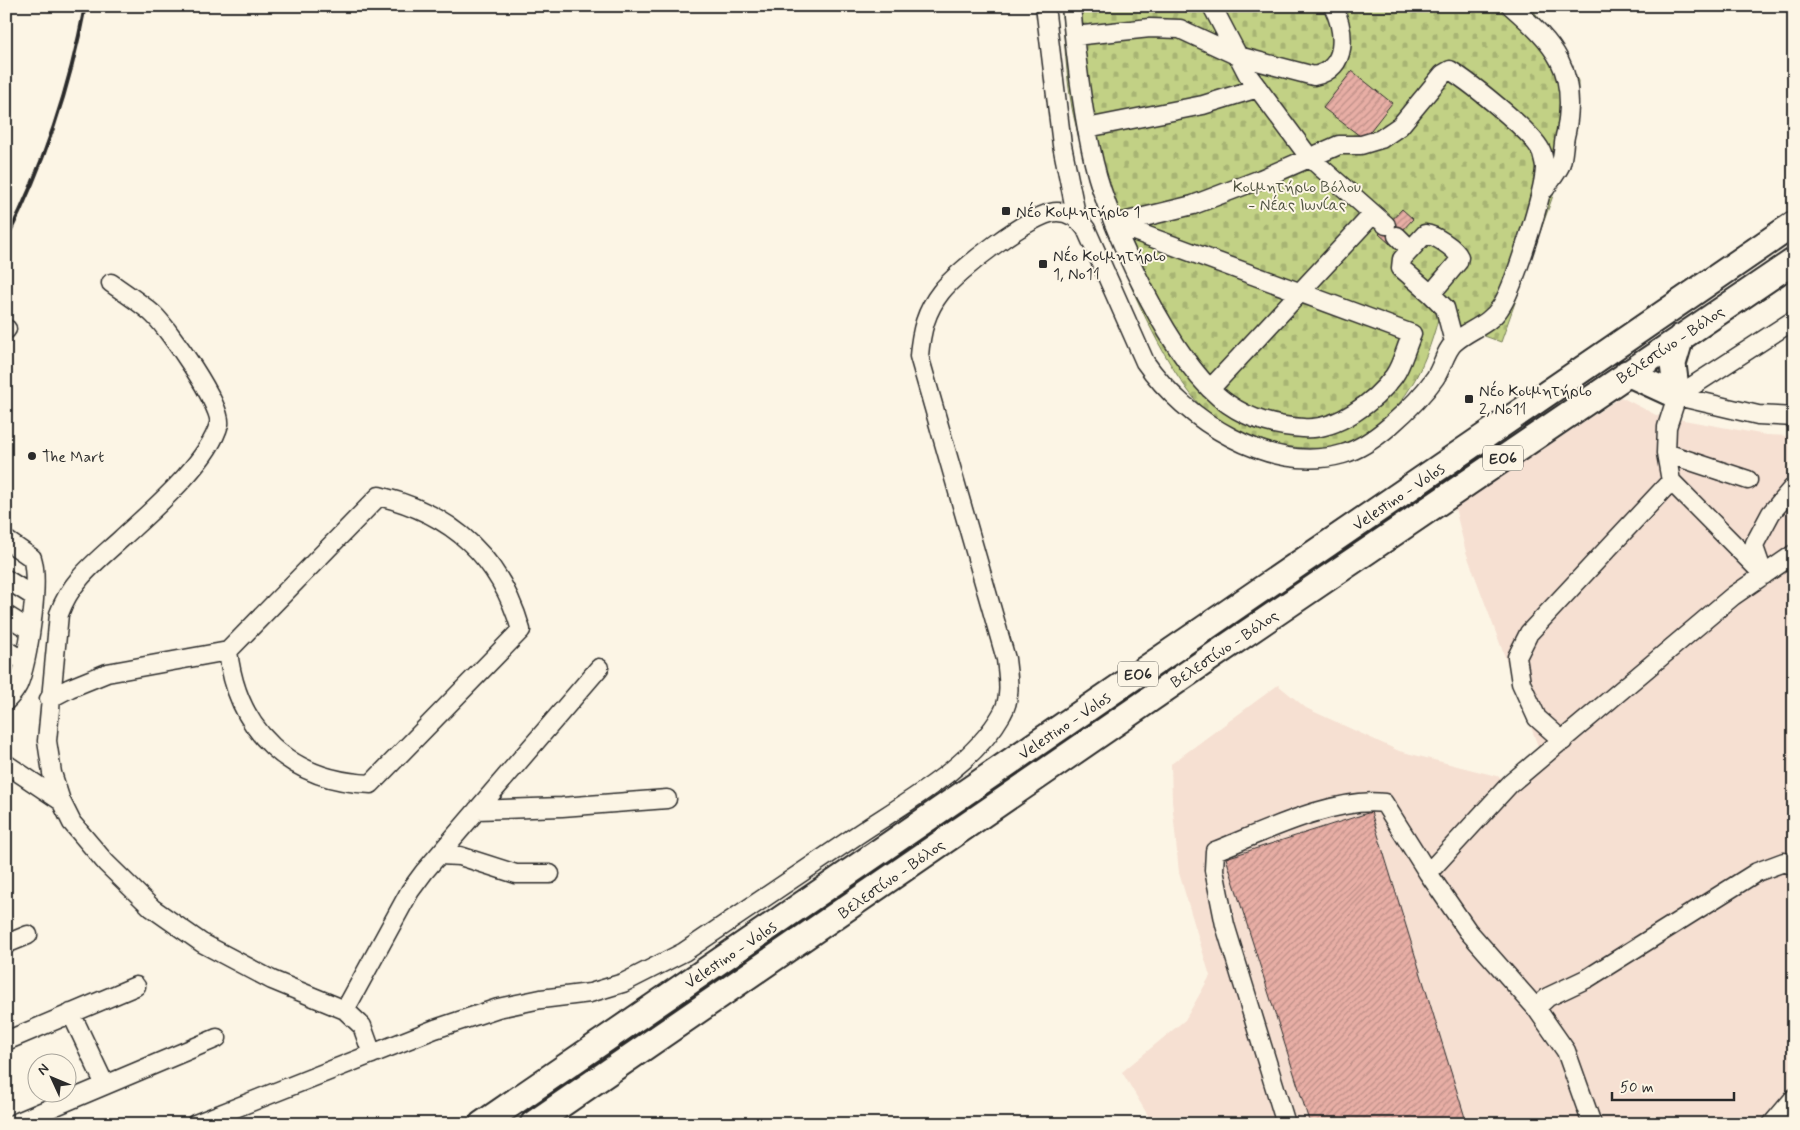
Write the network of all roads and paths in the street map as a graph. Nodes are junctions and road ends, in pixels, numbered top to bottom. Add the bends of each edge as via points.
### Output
1 (1045, 6) edge
2 (1070, 6) edge
3 (1212, 6) edge
4 (1333, 6) edge
5 (1511, 6) edge
6 (1074, 36) junction
7 (1238, 56) junction
8 (1258, 88) junction
9 (1087, 128) junction
10 (1309, 157) junction
11 (1541, 196) junction
12 (1077, 219) junction
13 (1115, 224) junction
14 (1794, 224) edge
15 (1385, 225) junction
16 (1410, 248) junction
17 (1794, 261) edge
18 (111, 282) dead end
19 (1299, 294) junction
20 (1432, 294) junction
21 (1794, 320) edge
22 (1681, 337) junction
23 (1454, 342) junction
24 (1627, 373) junction
25 (1210, 389) junction
26 (1677, 396) junction
27 (1794, 418) edge
28 (1666, 453) junction
29 (1748, 480) dead end
30 (1671, 481) junction
31 (1794, 486) edge
32 (6, 540) edge
33 (1794, 554) edge
34 (1764, 576) junction
35 (6, 579) edge
36 (33, 596) junction
37 (6, 615) edge
38 (30, 630) junction
39 (6, 650) edge
40 (228, 651) junction
41 (25, 662) junction
42 (599, 668) dead end
43 (8, 695) edge
44 (49, 700) junction
45 (1563, 741) junction
46 (6, 764) edge
47 (667, 799) dead end
48 (61, 801) junction
49 (477, 810) junction
50 (439, 855) junction
51 (1790, 860) edge
52 (1428, 873) junction
53 (550, 874) dead end
54 (28, 935) dead end
55 (6, 944) edge
56 (136, 986) dead end
57 (1536, 1008) junction
58 (345, 1010) junction
59 (71, 1013) junction
60 (217, 1038) dead end
61 (6, 1041) edge
62 (372, 1054) junction
63 (105, 1085) junction
64 (1794, 1098) edge
65 (13, 1124) edge
66 (196, 1124) edge
67 (482, 1124) edge
68 (533, 1124) edge
69 (1286, 1124) edge
70 (1592, 1124) edge
71 (1772, 1124) edge

1 - 12 street via 1062,145
2 - 6 street
3 - 7 street
4 - 7 street via 1341,23 1343,42 1334,65 1321,75 1314,76
5 - 11 street via 1537,29 1557,54 1569,82 1570,112 1560,166
6 - 7 street via 1165,27 1180,29
6 - 9 street
7 - 8 street
8 - 9 street via 1203,105
8 - 10 street
9 - 13 street via 1105,202
10 - 11 street via 1339,145 1361,145 1380,139 1400,126 1443,74 1450,70 1524,129 1542,150 1545,166
10 - 13 street via 1192,205
10 - 15 street
11 - 23 street via 1501,308 1486,323
12 - 23 street via 1090,236 1145,362 1156,378 1195,414 1254,448 1314,458 1342,455 1366,445 1426,390
12 - 62 street via 1057,212 1044,215 974,260 941,292 925,318 920,335 919,356 925,381 972,533 1006,659 1008,700 1003,714 984,740 922,791 658,967 590,993 498,1008
13 - 19 street
13 - 25 street via 1157,312 1193,369
14 - 67 highway, Velestino - Volos / ΕΟ6
15 - 16 street
15 - 19 street
16 - 20 street via 1402,259 1401,268
16 - 20 street via 1421,236 1428,234 1458,255 1458,262
17 - 22 highway, Βελεστίνο - Βόλος / ΕΟ6
18 - 44 street via 154,315 204,383 220,422 210,443 165,498 82,574 66,595 59,614
19 - 25 street
19 - 25 street via 1412,334 1395,375 1381,391 1338,422 1314,429 1286,427 1252,418 1227,404
20 - 23 street via 1445,308
21 - 26 street
22 - 24 highway, Βελεστίνο - Βόλος / ΕΟ6
22 - 26 highway via 1673,364
24 - 26 highway
24 - 68 highway, Βελεστίνο - Βόλος / ΕΟ6
26 - 27 street via 1758,415
26 - 28 street via 1667,427
28 - 29 street
28 - 30 street
30 - 34 street
30 - 45 street via 1529,633 1517,657 1522,683 1537,718
31 - 34 street via 1770,513 1755,543
32 - 36 street via 32,558 35,571
33 - 34 street
34 - 45 street via 1733,596
35 - 36 street
36 - 38 street
37 - 38 street
38 - 41 street
39 - 41 street
40 - 40 street via 232,678 241,704 260,734 273,747 287,759 318,775 353,784 371,784 522,630 501,580 472,543 439,518 400,501 379,496
40 - 44 street via 108,673
41 - 43 street via 18,686
42 - 49 street
44 - 48 street via 47,741
45 - 52 street via 1510,784
46 - 48 street
47 - 49 street
48 - 58 street via 72,823 106,863 152,908 202,943 272,980
49 - 50 street
50 - 53 street via 460,856 516,874
50 - 58 street via 410,891
51 - 57 street via 1758,872 1708,901 1588,978 1548,997
52 - 57 street via 1468,931
52 - 69 street via 1384,804 1369,801 1311,814 1215,850 1214,870 1225,925
54 - 55 street
56 - 59 street
57 - 70 street via 1566,1051
58 - 62 street via 362,1026
59 - 61 street
59 - 63 street
60 - 63 street
62 - 66 street
63 - 65 street
64 - 71 street

